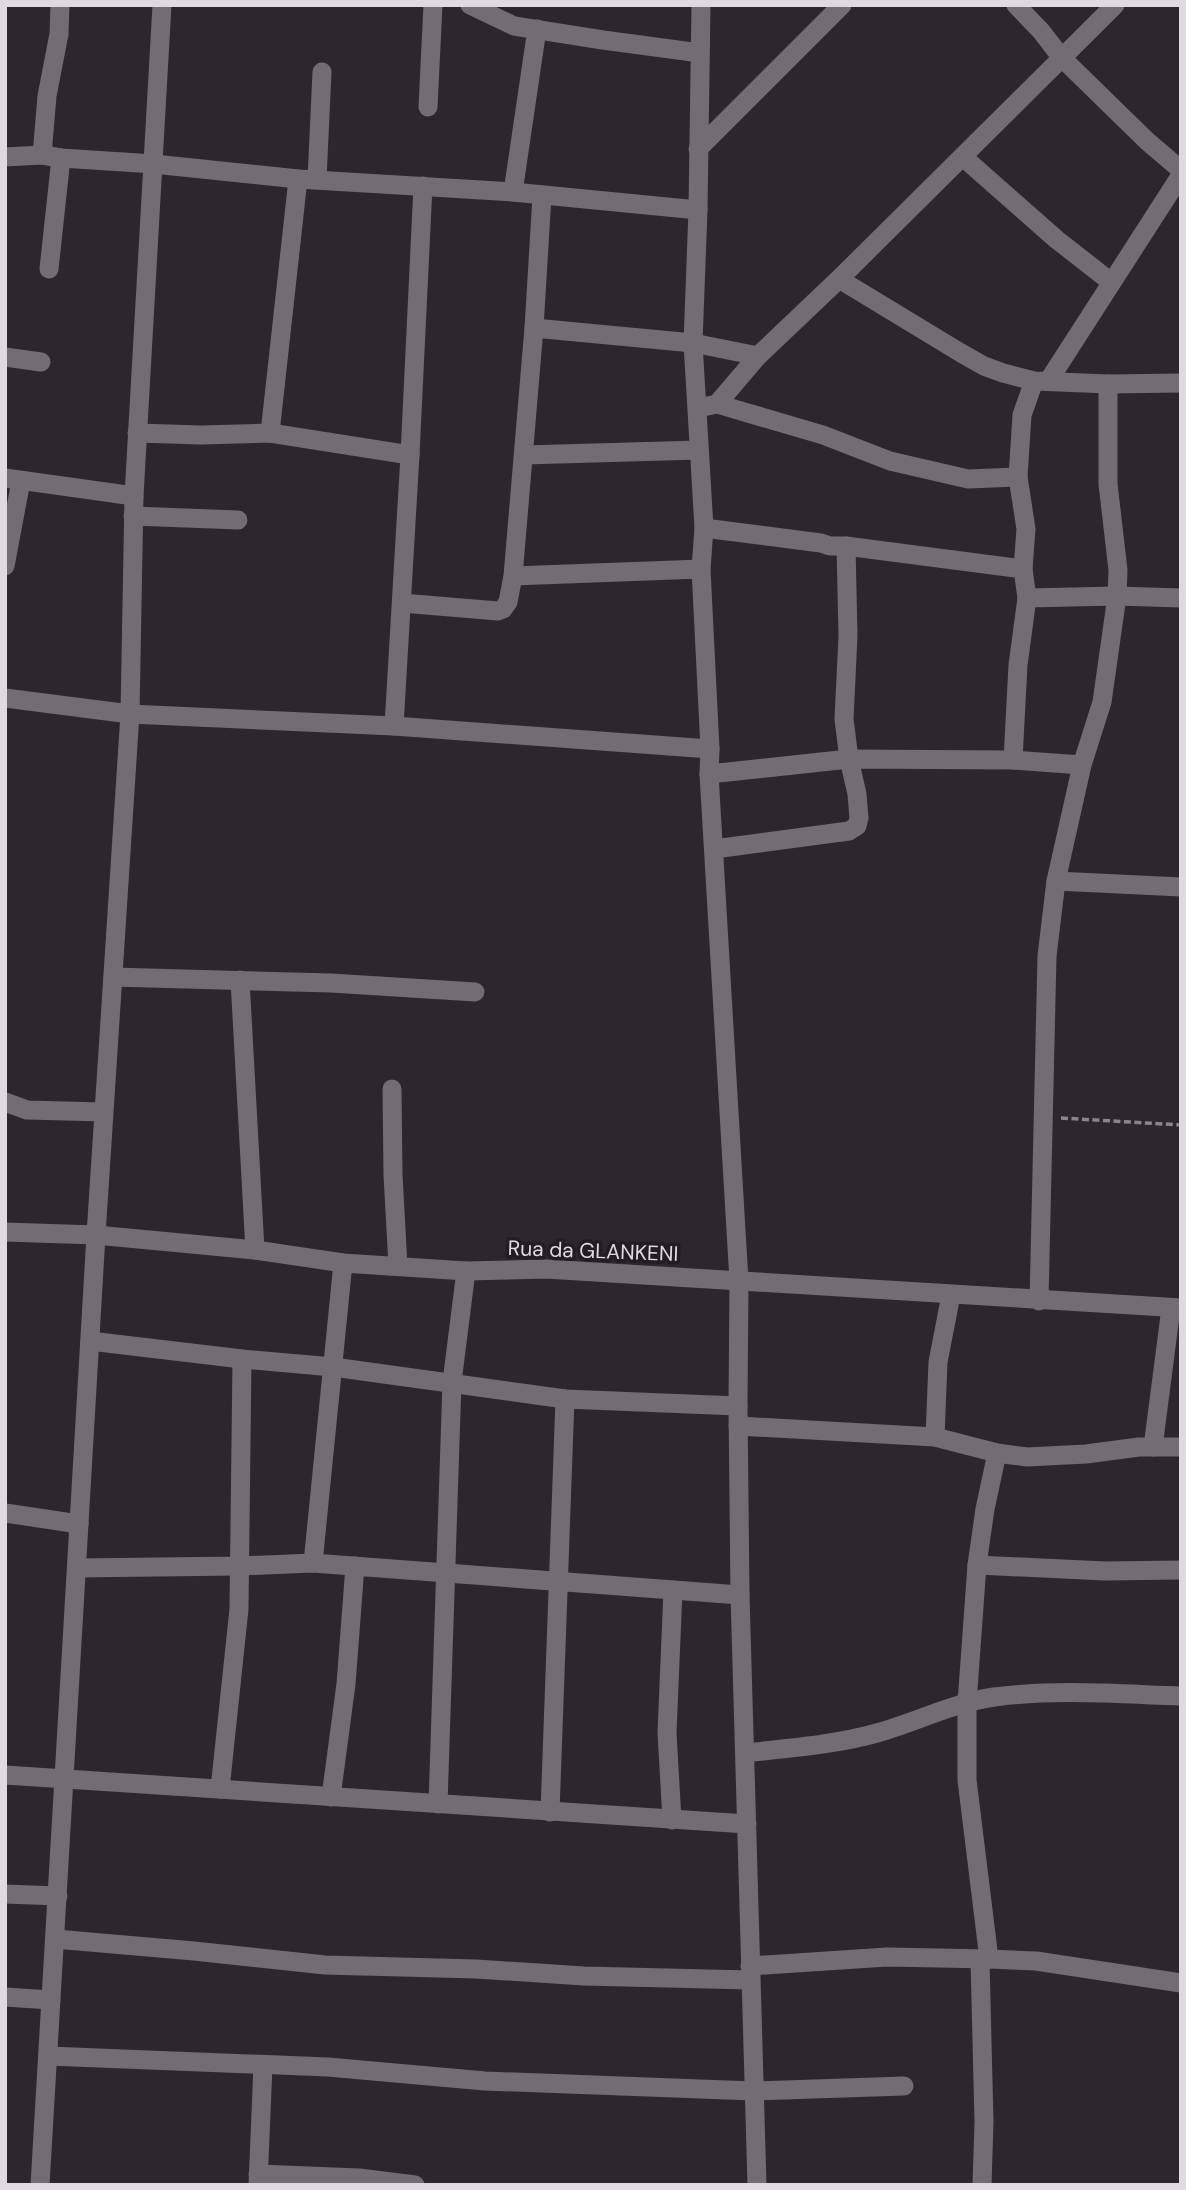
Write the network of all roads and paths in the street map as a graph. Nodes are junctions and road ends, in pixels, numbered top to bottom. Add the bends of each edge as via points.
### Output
1 (60, 5) edge
2 (162, 5) edge
3 (433, 5) edge
4 (470, 5) edge
5 (701, 5) edge
6 (842, 5) edge
7 (1016, 5) edge
8 (1115, 5) edge
9 (537, 29) junction
10 (700, 53) junction
11 (1060, 57) junction
12 (321, 72) dead end
13 (428, 107) dead end
14 (698, 149) junction
15 (5, 157) edge
16 (52, 157) junction
17 (963, 157) junction
18 (154, 164) junction
19 (1181, 170) edge
20 (1181, 175) edge
21 (307, 179) junction
22 (423, 186) junction
23 (513, 192) junction
24 (542, 196) junction
25 (698, 210) junction
26 (49, 269) dead end
27 (839, 279) junction
28 (1111, 282) junction
29 (534, 328) junction
30 (693, 343) junction
31 (758, 356) junction
32 (5, 357) edge
33 (41, 362) dead end
34 (1042, 380) junction
35 (1181, 383) edge
36 (1108, 384) junction
37 (708, 406) junction
38 (137, 433) junction
39 (271, 433) junction
40 (699, 450) junction
41 (410, 455) junction
42 (524, 455) junction
43 (1018, 477) junction
44 (13, 480) edge
45 (134, 506) junction
46 (239, 520) dead end
47 (704, 528) junction
48 (846, 546) junction
49 (5, 566) edge
50 (701, 569) junction
51 (1023, 569) junction
52 (513, 576) junction
53 (1117, 596) junction
54 (1027, 598) junction
55 (1181, 598) edge
56 (402, 603) junction
57 (5, 698) edge
58 (130, 714) junction
59 (394, 726) junction
60 (710, 749) junction
61 (849, 759) junction
62 (1013, 760) junction
63 (1082, 765) junction
64 (709, 774) junction
65 (714, 849) junction
66 (1056, 881) junction
67 (1181, 887) edge
68 (113, 976) junction
69 (240, 981) junction
70 (475, 992) dead end
71 (393, 1090) dead end
72 (5, 1102) edge
73 (103, 1112) junction
74 (1043, 1117) junction
75 (1181, 1125) edge
76 (5, 1232) edge
77 (96, 1235) junction
78 (255, 1250) junction
79 (343, 1263) junction
80 (398, 1266) junction
81 (466, 1271) junction
82 (740, 1282) junction
83 (951, 1295) junction
84 (1039, 1301) junction
85 (1176, 1308) edge
86 (90, 1341) junction
87 (242, 1359) junction
88 (333, 1367) junction
89 (452, 1382) junction
90 (565, 1399) junction
91 (738, 1406) junction
92 (738, 1426) junction
93 (935, 1437) junction
94 (1153, 1447) junction
95 (1181, 1447) edge
96 (997, 1453) junction
97 (5, 1513) edge
98 (79, 1524) junction
99 (313, 1563) junction
100 (977, 1565) junction
101 (239, 1566) junction
102 (355, 1566) junction
103 (77, 1568) junction
104 (1181, 1570) edge
105 (446, 1573) junction
106 (559, 1580) junction
107 (673, 1590) junction
108 (740, 1595) junction
109 (1181, 1696) edge
110 (967, 1703) junction
111 (745, 1753) junction
112 (5, 1775) edge
113 (65, 1779) junction
114 (220, 1789) junction
115 (331, 1797) junction
116 (438, 1804) junction
117 (550, 1812) junction
118 (672, 1820) junction
119 (747, 1824) junction
120 (5, 1894) edge
121 (58, 1896) junction
122 (55, 1939) junction
123 (985, 1959) junction
124 (750, 1973) junction
125 (1181, 1983) edge
126 (5, 1997) edge
127 (51, 2000) junction
128 (48, 2056) junction
129 (263, 2065) junction
130 (904, 2086) dead end
131 (754, 2091) junction
132 (258, 2179) edge
133 (40, 2185) edge
134 (415, 2185) edge
135 (757, 2185) edge
136 (982, 2185) edge

1 - 16 street via 47,96
2 - 18 street
3 - 13 street
4 - 9 street via 514,26
5 - 10 street
6 - 14 street
7 - 11 street
8 - 11 street
9 - 10 street
9 - 23 street
10 - 14 street
11 - 17 street
11 - 19 street
12 - 21 street
14 - 25 street
15 - 16 street
16 - 18 street
16 - 26 street
17 - 27 street
17 - 28 street
18 - 21 street
18 - 38 street
20 - 28 street
21 - 22 street
21 - 39 street
22 - 23 street
22 - 41 street
23 - 24 street
24 - 25 street
24 - 29 street
25 - 30 street
27 - 31 street
27 - 34 street via 984,366
28 - 34 street
29 - 30 street
29 - 42 street
30 - 31 street
30 - 37 street
31 - 37 street
32 - 33 street
34 - 36 street
34 - 43 street via 1022,415
35 - 36 street
36 - 53 street via 1108,484
37 - 40 street
37 - 43 street via 968,479
38 - 39 street
38 - 45 street
39 - 41 street
40 - 42 street
40 - 47 street
41 - 56 street
42 - 52 street
43 - 51 street via 1026,529
44 - 45 street
44 - 49 street
45 - 46 street
45 - 58 street
47 - 48 street
47 - 50 street
48 - 51 street
48 - 61 street via 844,719
50 - 52 street
50 - 60 street
51 - 54 street
52 - 56 street via 508,602 498,611
53 - 54 street
53 - 55 street
53 - 63 street via 1102,702
54 - 62 street
56 - 59 street
57 - 58 street
58 - 59 street
58 - 68 street
59 - 60 street
60 - 64 street
61 - 62 street
61 - 64 street
61 - 65 street via 858,794 859,822 853,829
62 - 63 street
63 - 66 street
64 - 65 street
65 - 82 street
66 - 67 street
66 - 74 street via 1047,956
68 - 69 street
68 - 73 street
69 - 70 street
69 - 78 street
71 - 80 street
72 - 73 street via 27,1110
73 - 77 street
74 - 75 path
74 - 84 street
76 - 77 street, Rua da GLANKENI
77 - 78 street, Rua da GLANKENI
77 - 86 street
78 - 79 street, Rua da GLANKENI
79 - 80 street, Rua da GLANKENI
79 - 88 street
80 - 81 street, Rua da GLANKENI
81 - 82 street, Rua da GLANKENI via 545,1269
81 - 89 street
82 - 83 street, Rua da GLANKENI
82 - 91 street
83 - 84 street, Rua da GLANKENI
83 - 93 street via 938,1363
84 - 85 street, Rua da GLANKENI
85 - 94 street
86 - 87 street
86 - 98 street
87 - 88 street
87 - 101 street
88 - 89 street
88 - 99 street
89 - 90 street
89 - 105 street
90 - 91 street
90 - 106 street
91 - 92 street
92 - 93 street
92 - 108 street
93 - 96 street
94 - 95 street
94 - 96 street via 1059,1456
96 - 100 street
97 - 98 street
98 - 103 street
99 - 101 street
99 - 102 street
100 - 104 street
100 - 110 street
101 - 103 street
101 - 114 street via 239,1609
102 - 105 street
102 - 115 street
103 - 113 street
105 - 106 street
105 - 116 street
106 - 107 street
106 - 117 street
107 - 108 street
107 - 118 street via 667,1733
108 - 111 street
109 - 110 street via 1037,1694
110 - 111 street via 877,1734
110 - 123 street via 967,1780
111 - 119 street
112 - 113 street
113 - 114 street
113 - 121 street
114 - 115 street
115 - 116 street
116 - 117 street
117 - 118 street
118 - 119 street
119 - 124 street
120 - 121 street
121 - 122 street
122 - 124 street via 325,1965 584,1976
122 - 127 street
123 - 124 street via 887,1957
123 - 125 street via 1036,1961
123 - 136 street
124 - 131 street
126 - 127 street
127 - 128 street
128 - 129 street
128 - 133 street
129 - 131 street via 485,2081
129 - 132 street
130 - 131 street
131 - 135 street
132 - 134 street via 359,2178

